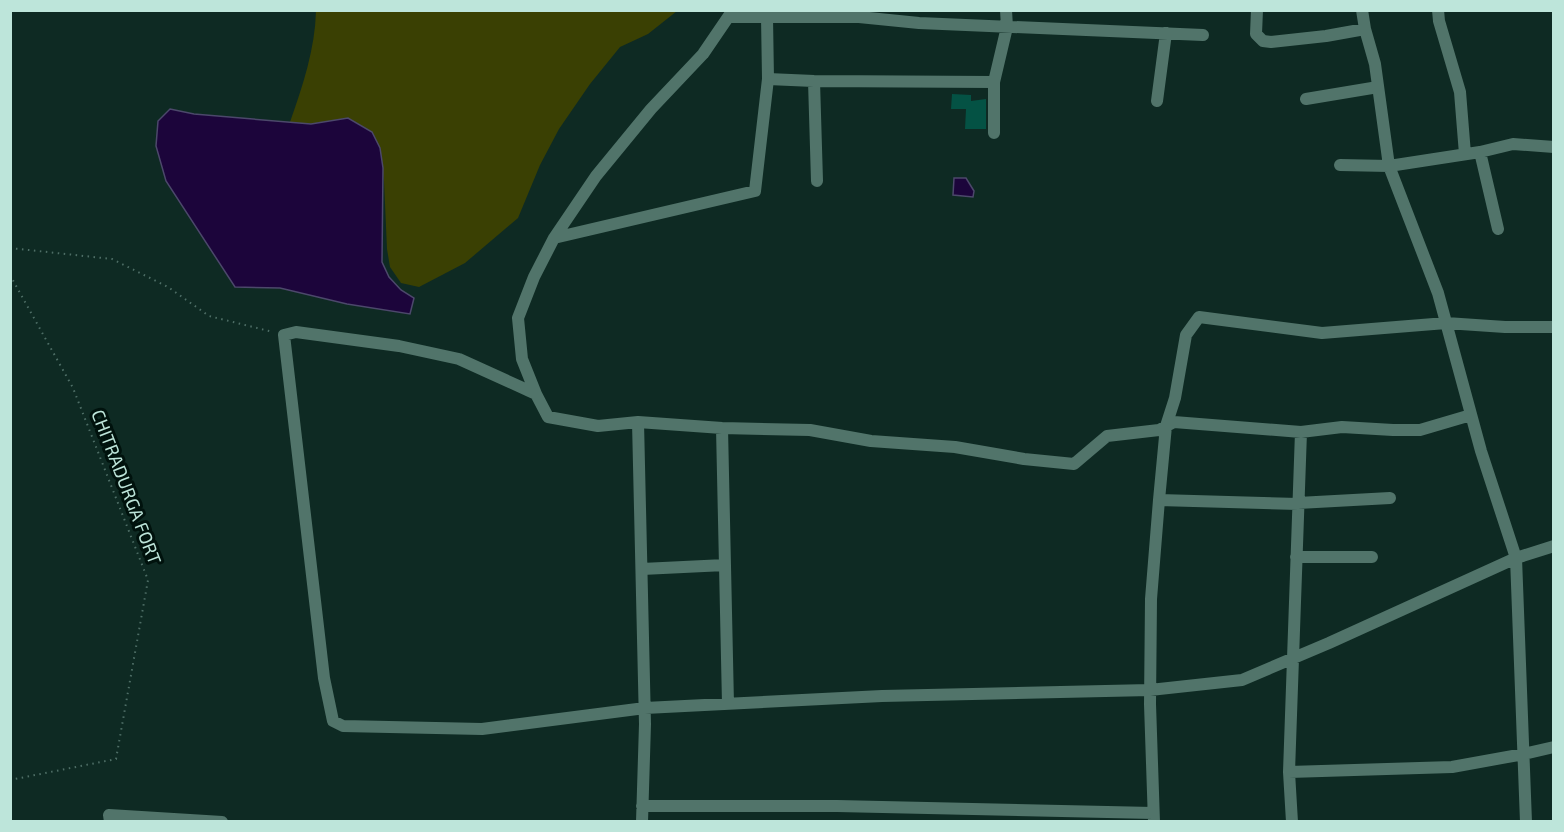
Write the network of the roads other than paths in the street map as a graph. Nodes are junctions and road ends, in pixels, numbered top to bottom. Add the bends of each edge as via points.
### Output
1 (1006, 10) edge
2 (1257, 10) edge
3 (1362, 10) edge
4 (1438, 10) edge
5 (731, 14) edge
6 (767, 17) junction
7 (1007, 27) junction
8 (1365, 29) junction
9 (1166, 33) junction
10 (1203, 35) dead end
11 (768, 78) junction
12 (814, 81) junction
13 (994, 82) junction
14 (1378, 87) junction
15 (1306, 99) dead end
16 (1157, 101) dead end
17 (994, 133) dead end
18 (1554, 147) edge
19 (1480, 152) junction
20 (1465, 154) junction
21 (1340, 165) dead end
22 (1389, 166) junction
23 (817, 181) dead end
24 (1498, 229) dead end
25 (554, 238) junction
26 (1446, 324) junction
27 (1554, 327) edge
28 (536, 394) junction
29 (1471, 415) junction
30 (638, 422) junction
31 (1166, 426) junction
32 (722, 428) junction
33 (1301, 432) junction
34 (1390, 498) dead end
35 (1159, 500) junction
36 (1298, 503) junction
37 (1554, 546) edge
38 (1296, 557) junction
39 (1372, 557) dead end
40 (1516, 558) junction
41 (725, 565) junction
42 (642, 569) junction
43 (1292, 659) junction
44 (1150, 690) junction
45 (728, 704) junction
46 (645, 708) junction
47 (1554, 747) edge
48 (1524, 754) junction
49 (1289, 772) junction
50 (642, 806) junction
51 (1154, 817) edge
52 (110, 822) edge
53 (222, 822) edge
54 (642, 822) edge
55 (1292, 822) edge
56 (1526, 822) edge

1 - 7 street
2 - 8 street via 1256,34 1263,41
3 - 8 street
4 - 20 street via 1460,92
5 - 6 street
5 - 25 street via 703,54 596,176
6 - 7 street via 859,17
6 - 11 street
7 - 9 street
7 - 13 street
8 - 14 street
9 - 10 street
9 - 16 street
11 - 12 street
11 - 25 street via 755,191
12 - 13 street
12 - 23 street
13 - 17 street
14 - 15 street
14 - 22 street
18 - 19 street via 1513,144
19 - 20 street
19 - 24 street
20 - 22 street
21 - 22 street
22 - 26 street
25 - 28 street via 518,318 522,359
26 - 27 street
26 - 29 street
26 - 31 street via 1322,333 1199,317 1186,335
28 - 30 street via 548,417 598,426
28 - 46 street via 459,359 399,346 296,332 284,335 324,678 333,721 343,726 482,729
29 - 33 street via 1420,430 1342,427
29 - 40 street
30 - 32 street
30 - 42 street
31 - 32 street via 1107,436 1074,465 810,430
31 - 33 street via 1174,423
31 - 35 street
32 - 41 street
33 - 36 street
34 - 36 street
35 - 36 street
35 - 44 street via 1151,599
36 - 38 street
37 - 40 street
38 - 39 street
38 - 43 street
40 - 43 street
40 - 48 street
41 - 42 street
41 - 45 street
42 - 46 street
43 - 44 street via 1242,680
43 - 49 street
44 - 45 street
44 - 51 street
45 - 46 street
46 - 50 street
47 - 48 street
48 - 49 street via 1452,767
48 - 56 street
49 - 55 street
50 - 51 street via 837,806
50 - 54 street
52 - 53 street via 110,815

